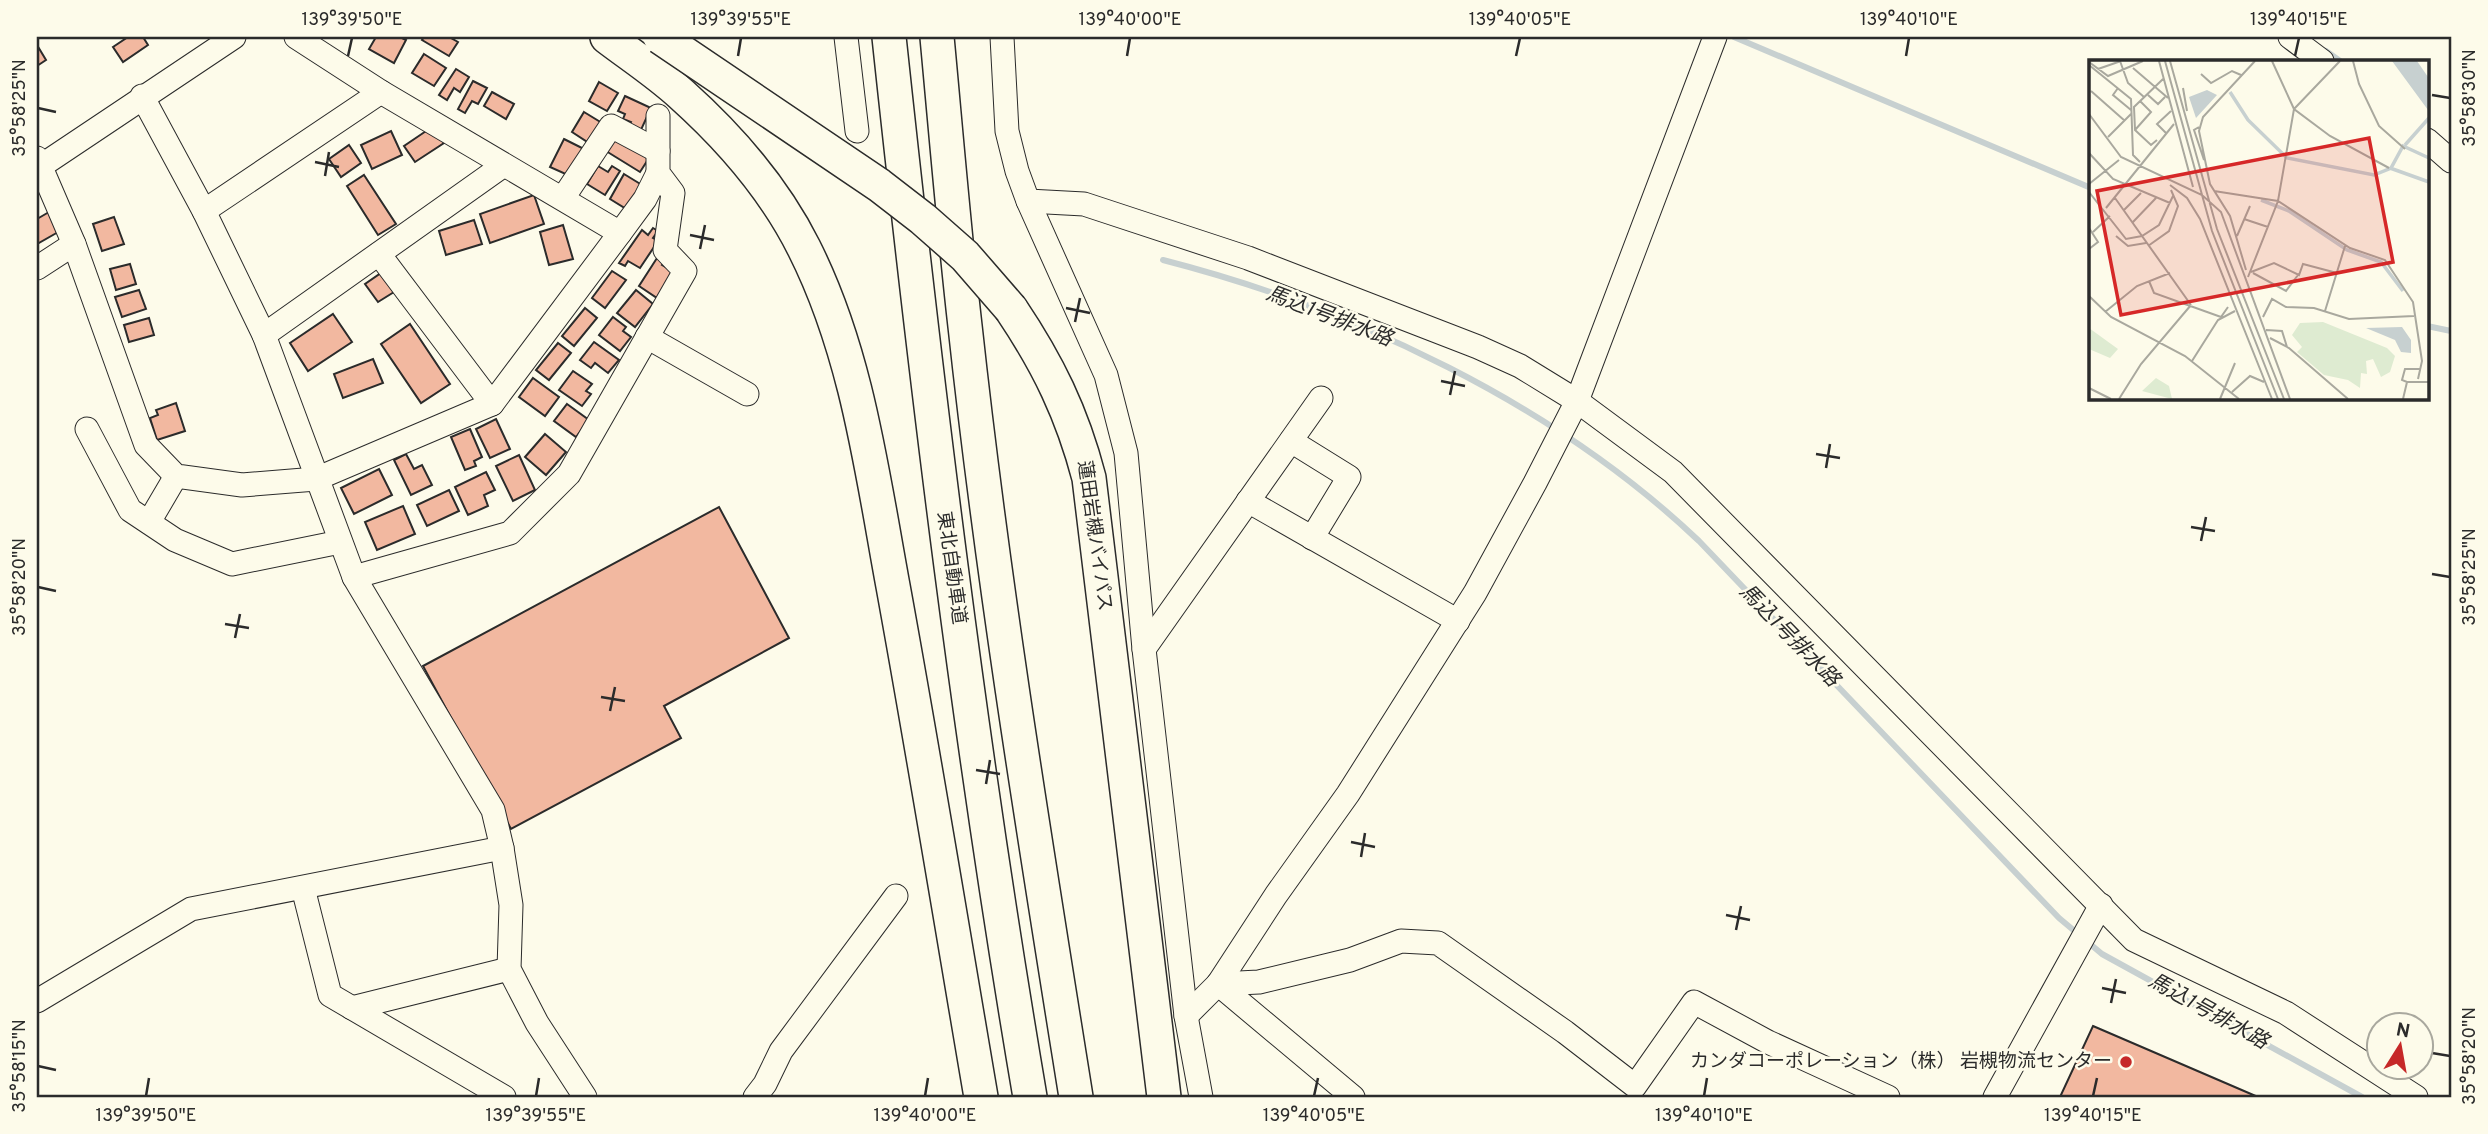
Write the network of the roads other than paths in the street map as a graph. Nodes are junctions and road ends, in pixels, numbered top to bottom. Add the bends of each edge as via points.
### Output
1 (234, 37) edge
2 (296, 37) edge
3 (607, 37) edge
4 (660, 37) edge
5 (846, 37) edge
6 (890, 37) edge
7 (937, 37) edge
8 (1002, 37) edge
9 (2290, 37) edge
10 (1714, 39) edge
11 (2321, 60) edge
12 (381, 92) junction
13 (142, 96) junction
14 (657, 116) dead end
15 (857, 131) dead end
16 (2428, 141) edge
17 (2451, 161) edge
18 (39, 162) edge
19 (658, 162) junction
20 (504, 165) junction
21 (563, 198) junction
22 (1028, 201) junction
23 (204, 211) junction
24 (620, 233) junction
25 (74, 244) junction
26 (379, 254) junction
27 (37, 268) edge
28 (264, 335) junction
29 (647, 337) junction
30 (747, 394) dead end
31 (1321, 398) dead end
32 (1577, 401) junction
33 (492, 404) junction
34 (87, 429) dead end
35 (1291, 441) junction
36 (176, 476) junction
37 (316, 479) junction
38 (1248, 501) junction
39 (149, 522) junction
40 (1312, 538) junction
41 (340, 542) junction
42 (354, 577) junction
43 (1458, 621) junction
44 (1144, 649) junction
45 (502, 848) junction
46 (303, 888) junction
47 (897, 896) dead end
48 (2101, 905) junction
49 (509, 969) junction
50 (1218, 984) junction
51 (37, 1001) edge
52 (352, 1008) junction
53 (1186, 1016) junction
54 (1630, 1092) edge
55 (504, 1097) edge
56 (584, 1097) edge
57 (755, 1097) edge
58 (981, 1097) edge
59 (1030, 1097) edge
60 (1076, 1097) edge
61 (1164, 1097) edge
62 (1201, 1097) edge
63 (1353, 1097) edge
64 (1888, 1097) edge
65 (1996, 1097) edge
66 (2416, 1097) edge

1 - 13 street
2 - 12 street
3 - 58 highway via 680,93 759,177 805,249 836,325 863,424
4 - 61 highway, 蓮田岩槻バイパス, bridge via 879,185 965,256 1011,309 1062,399 1089,478
5 - 15 street
6 - 59 highway, 東北自動車道 via 948,553
7 - 60 highway via 965,327 993,545
8 - 22 street via 1007,131
9 - 11 street
10 - 32 street
12 - 20 street
12 - 23 street
13 - 18 street
13 - 23 street
14 - 19 street
16 - 17 street
18 - 25 street
19 - 21 street via 611,126
19 - 24 street via 645,199
19 - 29 street via 673,193 665,250 685,271
20 - 21 street
20 - 26 street
21 - 24 street
22 - 32 street via 1084,204 1248,258 1478,347
22 - 44 street via 1106,374 1126,453
23 - 28 street
24 - 33 street
25 - 27 street
25 - 36 street via 146,444
26 - 28 street
26 - 33 street
28 - 37 street
29 - 30 street
29 - 42 street via 569,474 510,533
31 - 35 street
32 - 43 street
32 - 48 street via 1673,472
33 - 37 street
34 - 39 street via 130,510
35 - 38 street
35 - 40 street via 1349,477
36 - 37 street via 242,485
36 - 39 street
37 - 41 street
38 - 40 street
38 - 44 street
39 - 41 street via 175,540 232,564
40 - 43 street
41 - 42 street
42 - 45 street via 493,810
43 - 50 street via 1348,794
44 - 53 street
45 - 46 street
45 - 49 street via 511,905
46 - 51 street via 191,909
46 - 52 street via 330,995
47 - 57 street via 781,1051
48 - 65 street
48 - 66 street via 2134,940 2286,1013
49 - 52 street
49 - 56 street
50 - 53 street
50 - 54 street via 1259,982 1350,960 1401,941 1438,943 1565,1032
50 - 63 street
52 - 55 street
53 - 62 street
54 - 64 street via 1694,1002

